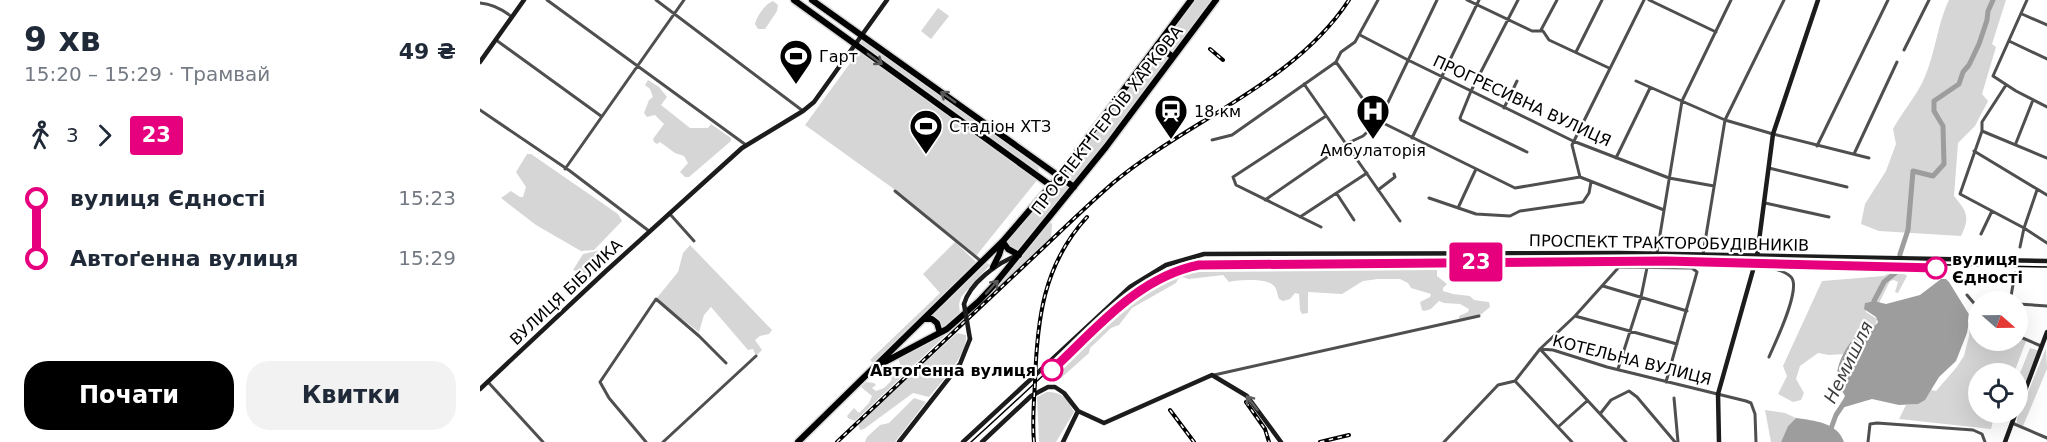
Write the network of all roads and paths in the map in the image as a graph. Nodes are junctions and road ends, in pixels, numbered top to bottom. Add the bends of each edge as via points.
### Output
1 (524, 0) edge
2 (546, 0) edge
3 (656, 0) edge
4 (684, 0) edge
5 (794, 0) edge
6 (812, 0) edge
7 (887, 0) edge
8 (1191, 0) edge
9 (1216, 0) edge
10 (1378, 0) edge
11 (1437, 0) edge
12 (1467, 0) edge
13 (1479, 0) edge
14 (1518, 0) edge
15 (1557, 0) edge
16 (1602, 0) edge
17 (1644, 0) edge
18 (1649, 0) edge
19 (1731, 0) edge
20 (1784, 0) edge
21 (1818, 0) edge
22 (1888, 0) edge
23 (1929, 0) edge
24 (2027, 0) edge
25 (480, 3) edge
26 (1477, 5) junction
27 (675, 13) junction
28 (2022, 14) junction
29 (512, 17) junction
30 (1508, 19) junction
31 (2047, 25) edge
32 (1541, 30) junction
33 (1716, 32) junction
34 (861, 35) junction
35 (1360, 35) junction
36 (496, 40) junction
37 (2009, 41) junction
38 (855, 45) junction
39 (1158, 45) junction
40 (1904, 50) dead end
41 (1576, 53) junction
42 (1173, 57) junction
43 (2047, 59) edge
44 (1408, 60) junction
45 (480, 62) edge
46 (1336, 62) junction
47 (1898, 62) dead end
48 (638, 66) junction
49 (1610, 68) junction
50 (1442, 76) junction
51 (1517, 81) dead end
52 (1636, 81) dead end
53 (1304, 84) junction
54 (2006, 85) junction
55 (1650, 88) junction
56 (1471, 91) junction
57 (2033, 100) junction
58 (1682, 101) junction
59 (2047, 107) edge
60 (1504, 108) junction
61 (480, 110) edge
62 (803, 111) junction
63 (1326, 116) junction
64 (602, 117) junction
65 (1725, 120) junction
66 (1378, 121) junction
67 (1982, 131) junction
68 (1773, 134) junction
69 (1412, 138) junction
70 (1212, 140) dead end
71 (1573, 141) junction
72 (2015, 143) junction
73 (1347, 144) junction
74 (746, 145) junction
75 (1817, 146) junction
76 (1974, 151) junction
77 (1527, 152) dead end
78 (1854, 154) junction
79 (1616, 158) junction
80 (1869, 158) dead end
81 (2047, 158) edge
82 (1767, 168) junction
83 (565, 169) junction
84 (1476, 169) junction
85 (1367, 173) junction
86 (1394, 174) dead end
87 (1059, 176) junction
88 (1580, 177) junction
89 (1669, 178) junction
90 (1591, 182) junction
91 (1050, 186) junction
92 (1714, 186) junction
93 (1074, 187) junction
94 (1847, 187) dead end
95 (1378, 190) junction
96 (2037, 190) junction
97 (895, 191) dead end
98 (1337, 194) junction
99 (2047, 195) edge
100 (1429, 198) dead end
101 (1265, 200) junction
102 (1763, 203) junction
103 (1458, 208) junction
104 (1664, 210) junction
105 (1992, 211) junction
106 (669, 213) junction
107 (1300, 217) junction
108 (1829, 217) dead end
109 (1354, 220) dead end
110 (1400, 221) dead end
111 (1321, 227) dead end
112 (2024, 228) junction
113 (649, 231) junction
114 (1981, 234) dead end
115 (694, 241) dead end
116 (1003, 242) junction
117 (2047, 243) edge
118 (2020, 247) dead end
119 (1653, 253) junction
120 (1703, 254) junction
121 (1019, 255) junction
122 (1757, 256) junction
123 (2047, 261) edge
124 (983, 262) junction
125 (1754, 266) junction
126 (993, 267) junction
127 (1647, 267) junction
128 (2015, 273) dead end
129 (1602, 285) junction
130 (2012, 291) edge
131 (1641, 297) junction
132 (2028, 305) edge
133 (2047, 306) edge
134 (1687, 310) junction
135 (1479, 316) dead end
136 (1575, 316) junction
137 (925, 319) junction
138 (1631, 331) junction
139 (940, 333) junction
140 (2046, 336) edge
141 (2028, 340) edge
142 (900, 342) junction
143 (1677, 344) junction
144 (2041, 346) junction
145 (1540, 349) junction
146 (903, 354) junction
147 (756, 356) dead end
148 (1769, 357) dead end
149 (726, 363) dead end
150 (876, 367) junction
151 (1618, 369) junction
152 (1212, 375) junction
153 (1515, 381) junction
154 (2028, 381) edge
155 (488, 382) junction
156 (1666, 382) junction
157 (480, 389) edge
158 (1718, 394) junction
159 (1674, 398) dead end
160 (1587, 401) junction
161 (1078, 411) junction
162 (1600, 414) junction
163 (2012, 423) joint
164 (1558, 427) junction
165 (2047, 438) edge
166 (543, 442) edge
167 (646, 442) edge
168 (663, 442) edge
169 (798, 442) edge
170 (899, 442) edge
171 (963, 442) edge
172 (982, 442) edge
173 (1063, 442) edge
174 (1281, 442) edge
175 (1444, 442) edge
176 (1572, 442) edge
177 (1626, 442) edge
178 (1677, 442) edge
179 (1719, 442) edge
180 (1756, 442) edge
181 (1868, 442) edge
182 (1985, 442) edge
183 (2005, 442) edge

1 - 29 street
2 - 48 street
3 - 27 street
4 - 27 street
5 - 38 main road
6 - 34 main road
7 - 34 street, ВУЛИЦЯ БІБЛИКА
8 - 39 main road, ПРОСПЕКТ ГЕРОЇВ ХАРКОВА
9 - 42 main road, ПРОСПЕКТ ГЕРОЇВ ХАРКОВА
10 - 35 street
11 - 44 street
12 - 26 street
13 - 26 street
14 - 30 street
15 - 32 street
16 - 41 street
17 - 49 street
18 - 33 street
19 - 33 street
20 - 65 street
21 - 68 street
22 - 75 street
23 - 40 street
24 - 28 street
25 - 29 street via 500,8
26 - 30 street
26 - 50 street
27 - 48 street
27 - 62 street
28 - 31 street
28 - 37 street
29 - 36 street
30 - 32 street via 1532,31
30 - 56 street
32 - 41 street via 1549,40
33 - 58 street
34 - 38 street, ВУЛИЦЯ БІБЛИКА
87 -> 34 main road
35 - 44 street, ПРОГРЕСИВНА ВУЛИЦЯ
35 - 46 street
36 - 45 street
36 - 64 street
37 - 43 street
37 - 54 street via 1993,73
38 - 62 street, ВУЛИЦЯ БІБЛИКА via 814,102
38 -> 91 main road
39 - 42 main road
39 - 87 main road, ПРОСПЕКТ ГЕРОЇВ ХАРКОВА
41 - 49 street
42 - 93 main road, ПРОСПЕКТ ГЕРОЇВ ХАРКОВА
44 - 50 street, ПРОГРЕСИВНА ВУЛИЦЯ
44 - 66 street
46 - 53 street
46 - 66 street
47 - 78 street
48 - 64 street
48 - 74 street
49 - 71 street
50 - 56 street, ПРОГРЕСИВНА ВУЛИЦЯ
50 - 69 street
51 - 60 street
52 - 55 street
53 - 63 street
53 - 70 street via 1232,135
54 - 57 street
54 - 67 street via 1982,122
55 - 58 street
55 - 79 street
56 - 60 street, ПРОГРЕСИВНА ВУЛИЦЯ
56 - 77 street via 1461,120
57 - 59 street
57 - 72 street
58 - 65 street
58 - 89 street
60 - 71 street, ПРОГРЕСИВНА ВУЛИЦЯ
61 - 83 street
62 - 74 street, ВУЛИЦЯ БІБЛИКА
63 - 73 street
63 - 101 street via 1233,177 1236,185
64 - 83 street
65 - 68 street
65 - 92 street
66 - 69 street
66 - 73 street via 1363,136
67 - 72 street
67 - 76 street
68 - 75 street
68 - 82 street
69 - 84 street
71 - 79 street, ПРОГРЕСИВНА ВУЛИЦЯ
71 - 88 street
72 - 81 street
73 - 85 street
73 - 101 street
74 - 106 street, ВУЛИЦЯ БІБЛИКА
75 - 78 street
76 - 96 street
76 - 105 street via 1960,194
78 - 80 street
79 - 89 street, ПРОГРЕСИВНА ВУЛИЦЯ
82 - 94 street
82 - 102 street
83 - 113 street
84 - 88 street via 1515,188
84 - 103 street
85 - 95 street
85 - 98 street
86 - 95 street
87 - 91 main road, ПРОСПЕКТ ГЕРОЇВ ХАРКОВА
87 - 93 main road
88 - 90 street
89 - 92 street, ПРОГРЕСИВНА ВУЛИЦЯ
89 - 104 street
90 - 103 street via 1583,202 1520,211 1510,216 1476,214
90 - 104 street
91 - 116 main road, ПРОСПЕКТ ГЕРОЇВ ХАРКОВА
92 - 120 street
93 - 121 main road, ПРОСПЕКТ ГЕРОЇВ ХАРКОВА
95 - 110 street
96 - 99 street
96 - 112 street
97 - 124 street
98 - 107 street
98 - 109 street
100 - 103 street
101 - 107 street
102 - 108 street
102 - 122 street
104 - 119 street
105 - 112 street
105 - 114 street
106 - 113 street, ВУЛИЦЯ БІБЛИКА
106 - 115 street
107 - 111 street
112 - 117 street
112 - 118 street
113 - 155 street, ВУЛИЦЯ БІБЛИКА
116 - 121 main road via 1013,254
116 - 124 main road, ПРОСПЕКТ ГЕРОЇВ ХАРКОВА
116 - 126 main road
119 - 120 street, ПРОСПЕКТ ТРАКТОРОБУДІВНИКІВ
119 - 127 street
119 - 171 street, ПРОСПЕКТ ТРАКТОРОБУДІВНИКІВ via 1222,252 1186,258 1156,270 1130,287
120 - 122 street, ПРОСПЕКТ ТРАКТОРОБУДІВНИКІВ
121 - 126 street
139 -> 121 main road, ПРОСПЕКТ ГЕРОЇВ ХАРКОВА via 979,301
122 - 123 street, ПРОСПЕКТ ТРАКТОРОБУДІВНИКІВ
122 - 125 street
124 - 137 main road, ПРОСПЕКТ ГЕРОЇВ ХАРКОВА
125 - 148 street via 1775,269 1791,277 1794,284
125 - 158 street
126 - 170 street, bridge via 964,304 970,339 960,364
127 - 129 street via 1618,267
127 - 131 street
127 - 134 street via 1696,270 1698,275
128 - 130 street
129 - 131 street
129 - 136 street
131 - 134 street
131 - 138 street
132 - 133 street
134 - 143 street
135 - 152 street
136 - 138 street
136 - 145 street
137 - 139 main road via 937,322
137 - 142 main road, ПРОСПЕКТ ГЕРОЇВ ХАРКОВА
138 - 143 street
138 - 151 street
139 - 146 main road, ПРОСПЕКТ ГЕРОЇВ ХАРКОВА
140 - 144 street
141 - 144 street
142 - 146 main road via 897,350
142 - 150 main road, ПРОСПЕКТ ГЕРОЇВ ХАРКОВА
143 - 156 street
144 - 154 street
145 - 151 street, КОТЕЛЬНА ВУЛИЦЯ
145 - 153 street
145 - 160 street
146 - 150 main road, ПРОСПЕКТ ГЕРОЇВ ХАРКОВА
147 - 168 street
149 - 167 street via 656,299 600,382
150 - 169 main road, ПРОСПЕКТ ГЕРОЇВ ХАРКОВА
151 - 156 street, КОТЕЛЬНА ВУЛИЦЯ
152 - 161 street via 1108,422
174 -> 152 street via 1246,396
153 - 164 street
153 - 175 street via 1498,385
155 - 157 street, ВУЛИЦЯ БІБЛИКА
155 - 166 street
156 - 158 street, КОТЕЛЬНА ВУЛИЦЯ
158 - 179 street
158 - 180 street, КОТЕЛЬНА ВУЛИЦЯ via 1751,403
159 - 178 street
160 - 162 street
160 - 164 street
161 - 172 street via 1061,390 1045,387
161 - 173 street
162 - 177 street
162 - 178 street via 1611,400 1629,391
163 - 165 street
163 - 183 street
164 - 176 street
181 - 182 street via 1870,424 1973,430 1982,434

